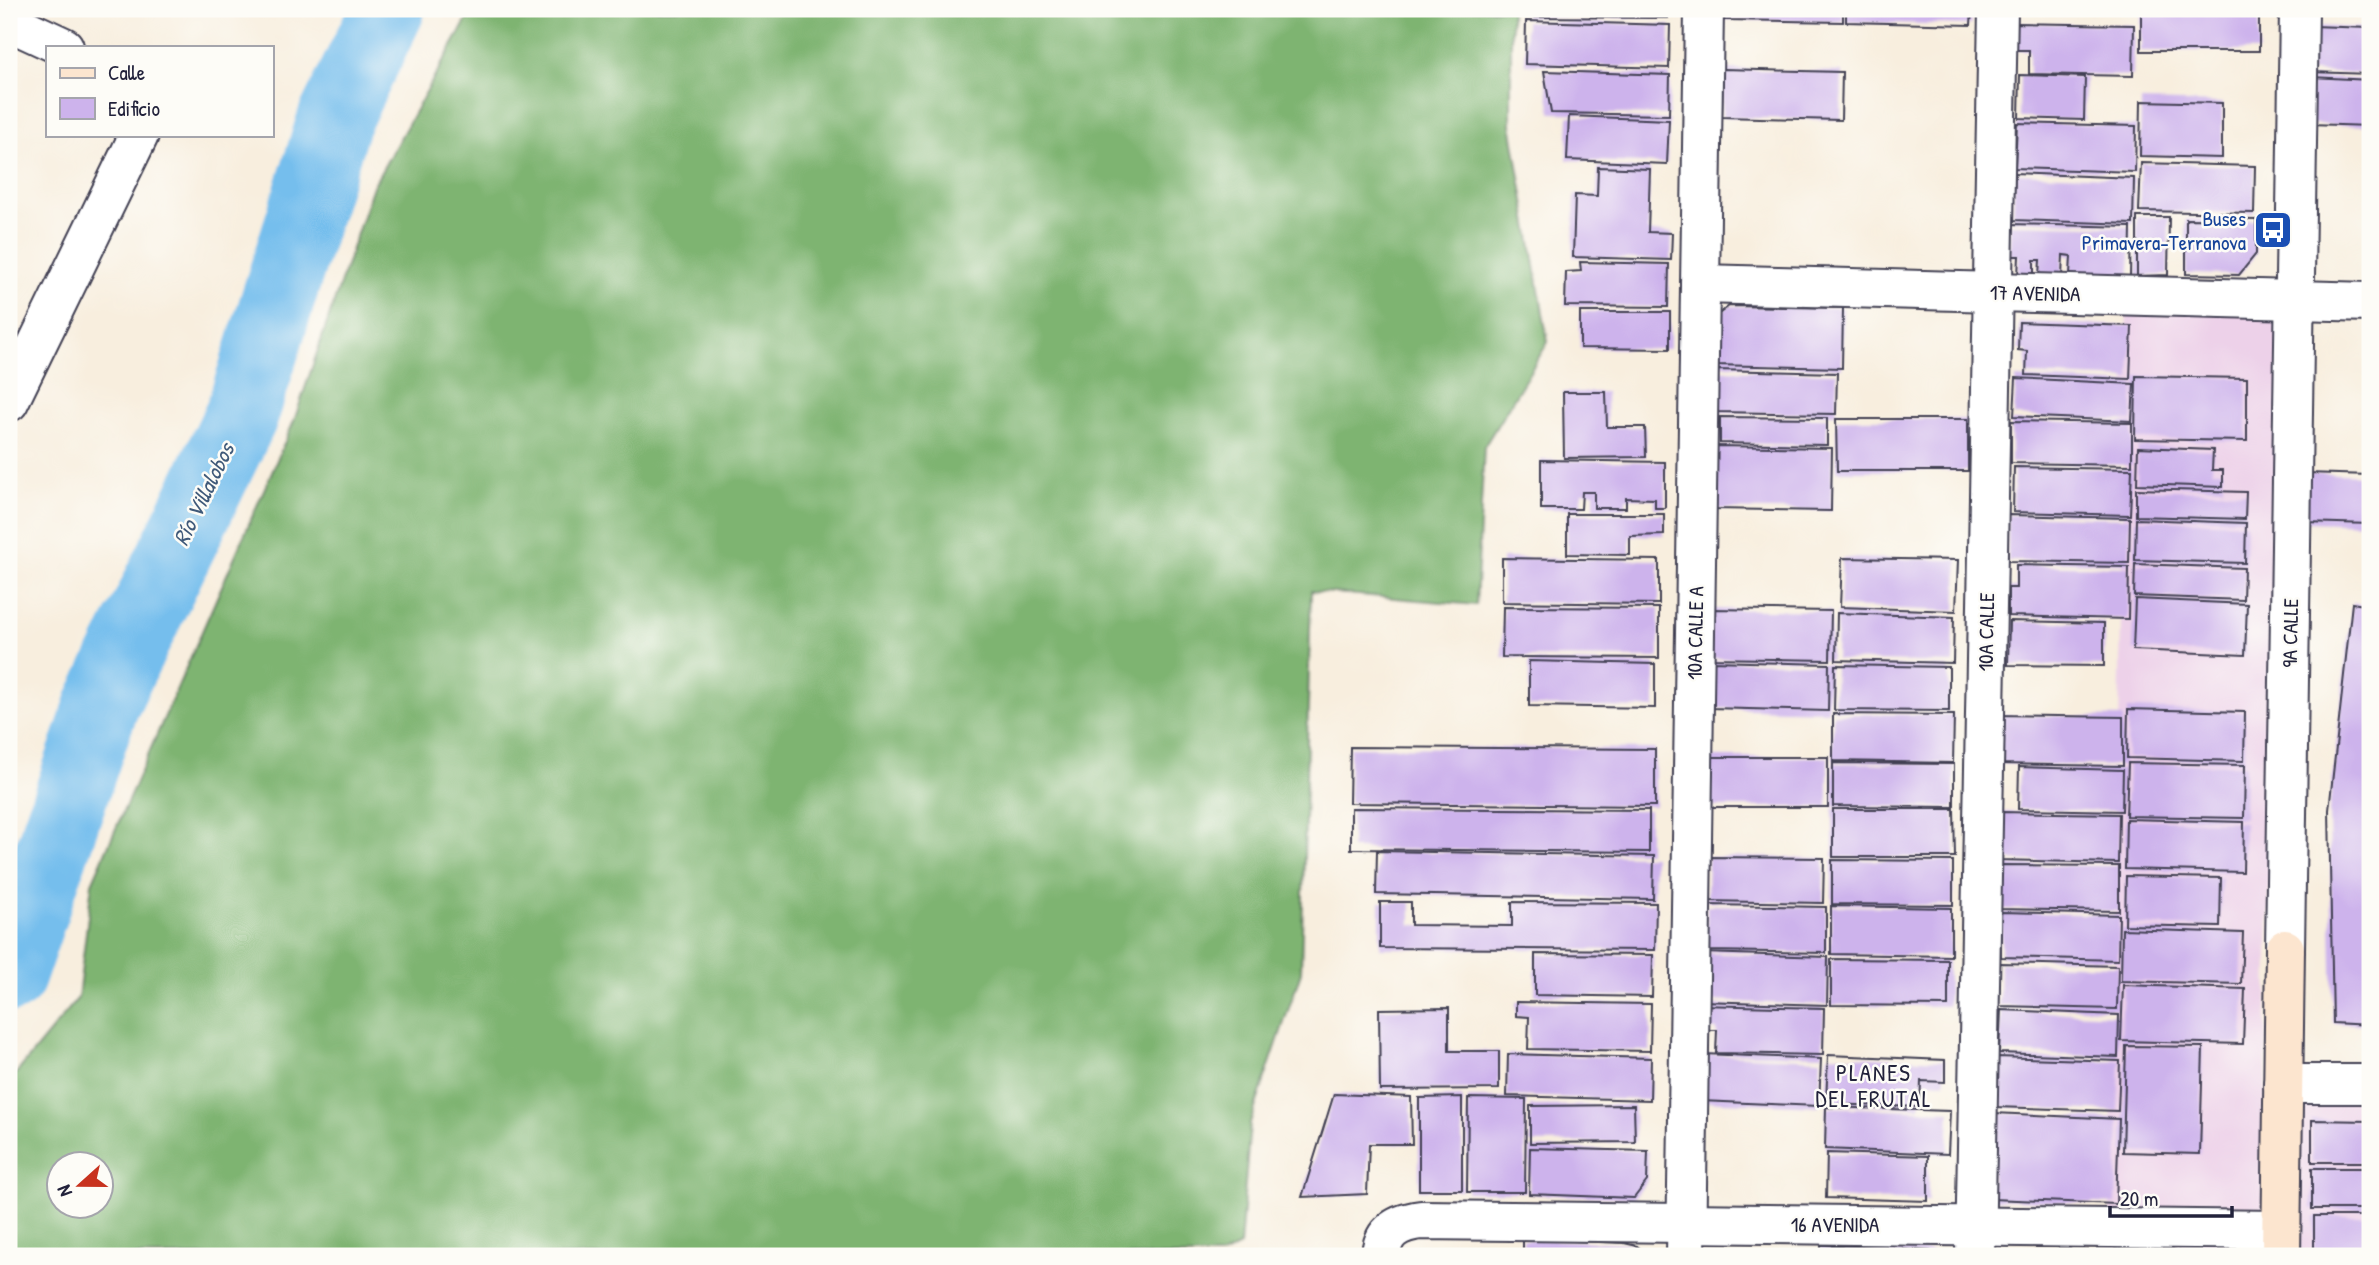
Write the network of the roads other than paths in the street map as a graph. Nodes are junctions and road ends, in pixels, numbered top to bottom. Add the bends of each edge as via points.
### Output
1 (1704, 9) edge
2 (1998, 9) edge
3 (2298, 9) edge
4 (12, 18) edge
5 (62, 46) edge
6 (138, 136) edge
7 (1700, 285) junction
8 (1992, 292) junction
9 (2296, 300) junction
10 (2370, 302) edge
11 (9, 402) edge
12 (2284, 1084) junction
13 (2370, 1084) edge
14 (1686, 1240) edge
15 (1975, 1241) edge
16 (1386, 1243) edge
17 (2281, 1243) edge

1 - 7 street, 10A CALLE A
2 - 8 street, 10A CALLE
3 - 9 street, 9A CALLE
4 - 5 street
6 - 11 street
7 - 8 street, 17 AVENIDA
7 - 14 street, 10A CALLE A
8 - 9 street, 17 AVENIDA
8 - 15 street, 10A CALLE
9 - 10 street, 17 AVENIDA
9 - 12 street, 9A CALLE
12 - 13 street
12 - 17 street, 9A CALLE
14 - 15 street, 16 AVENIDA
14 - 16 street, 16 AVENIDA via 1421,1220 1398,1226
15 - 17 street, 16 AVENIDA

